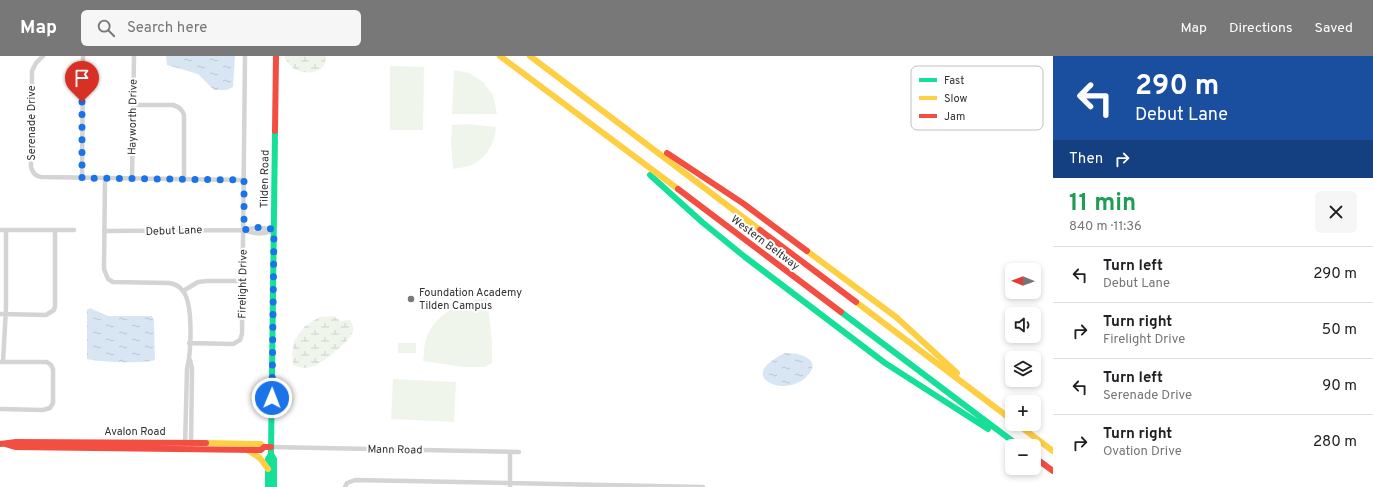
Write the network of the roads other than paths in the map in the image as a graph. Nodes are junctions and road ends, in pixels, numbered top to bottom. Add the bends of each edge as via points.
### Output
1 (43, 56) edge
2 (83, 56) edge
3 (134, 56) edge
4 (245, 56) edge
5 (276, 56) edge
6 (500, 56) edge
7 (530, 56) edge
8 (133, 105) junction
9 (619, 123) junction
10 (613, 142) junction
11 (82, 178) junction
12 (105, 178) junction
13 (132, 178) junction
14 (184, 179) junction
15 (244, 180) junction
16 (258, 228) junction
17 (0, 230) edge
18 (6, 230) junction
19 (55, 230) junction
20 (74, 230) dead end
21 (244, 230) junction
22 (274, 230) junction
23 (104, 231) junction
24 (258, 233) junction
25 (243, 281) junction
26 (184, 290) junction
27 (3, 314) edge
28 (189, 343) junction
29 (2, 362) edge
30 (189, 376) junction
31 (980, 396) junction
32 (0, 409) edge
33 (186, 412) junction
34 (192, 412) junction
35 (1005, 415) edge
36 (1026, 431) edge
37 (1010, 439) edge
38 (1005, 441) edge
39 (2, 444) edge
40 (188, 446) junction
41 (264, 447) junction
42 (244, 450) junction
43 (271, 451) junction
44 (1053, 451) edge
45 (510, 452) junction
46 (519, 452) dead end
47 (1041, 463) edge
48 (268, 470) junction
49 (1053, 472) edge
50 (400, 481) junction
51 (455, 484) edge
52 (346, 485) edge
53 (510, 485) edge
54 (268, 487) edge
55 (274, 487) edge
56 (400, 487) edge
57 (702, 487) edge

1 - 11 street, Serenade Drive via 32,71 31,167 33,173 41,178
2 - 11 street
3 - 8 street, Hayworth Drive
4 - 15 street, Firelight Drive
5 - 22 main road, Tilden Road
6 - 10 main road, Western Beltway
7 - 9 main road, Western Beltway
8 - 13 street, Hayworth Drive
8 - 14 street via 173,105 182,110
9 - 31 main road, Western Beltway
9 - 31 main road via 744,204 896,317
10 - 37 main road, Western Beltway
10 - 38 main road via 745,257 886,363
11 - 12 street, Serenade Drive
12 - 13 street, Serenade Drive
12 - 23 street
13 - 14 street, Serenade Drive
14 - 15 street, Serenade Drive
15 - 21 street, Firelight Drive
16 - 21 street, Debut Lane
16 - 22 street, Debut Lane
16 - 24 street
17 - 18 street
18 - 19 street
18 - 27 street
19 - 20 street
19 - 27 street via 54,310 46,315
21 - 23 street, Debut Lane
21 - 24 street, Debut Lane
21 - 25 street, Firelight Drive
22 - 24 street, Debut Lane
22 - 43 main road, Tilden Road
23 - 26 street via 104,269 108,279 113,282 169,282
25 - 26 street via 207,280
25 - 28 street, Firelight Drive via 240,340 233,344
26 - 28 street via 190,312
27 - 29 street
28 - 30 street via 192,369
29 - 32 street via 51,364 53,403 50,408 43,410
30 - 33 street
30 - 34 street
31 - 35 main road, Western Beltway
33 - 34 street
33 - 40 street
34 - 40 street
36 - 44 main road
39 - 40 main road, Avalon Road via 23,442
40 - 41 main road, Avalon Road via 261,444
40 - 42 main road, Avalon Road
41 - 42 main road, Avalon Road via 261,450
41 - 43 main road, Avalon Road
42 - 48 main road via 258,456
43 - 45 street, Mann Road
43 - 48 main road
43 - 55 main road via 274,459
45 - 46 street, Mann Road
45 - 53 street
47 - 49 main road
48 - 54 main road
50 - 51 street
50 - 52 street via 355,480
50 - 56 street
51 - 53 street
53 - 57 street

